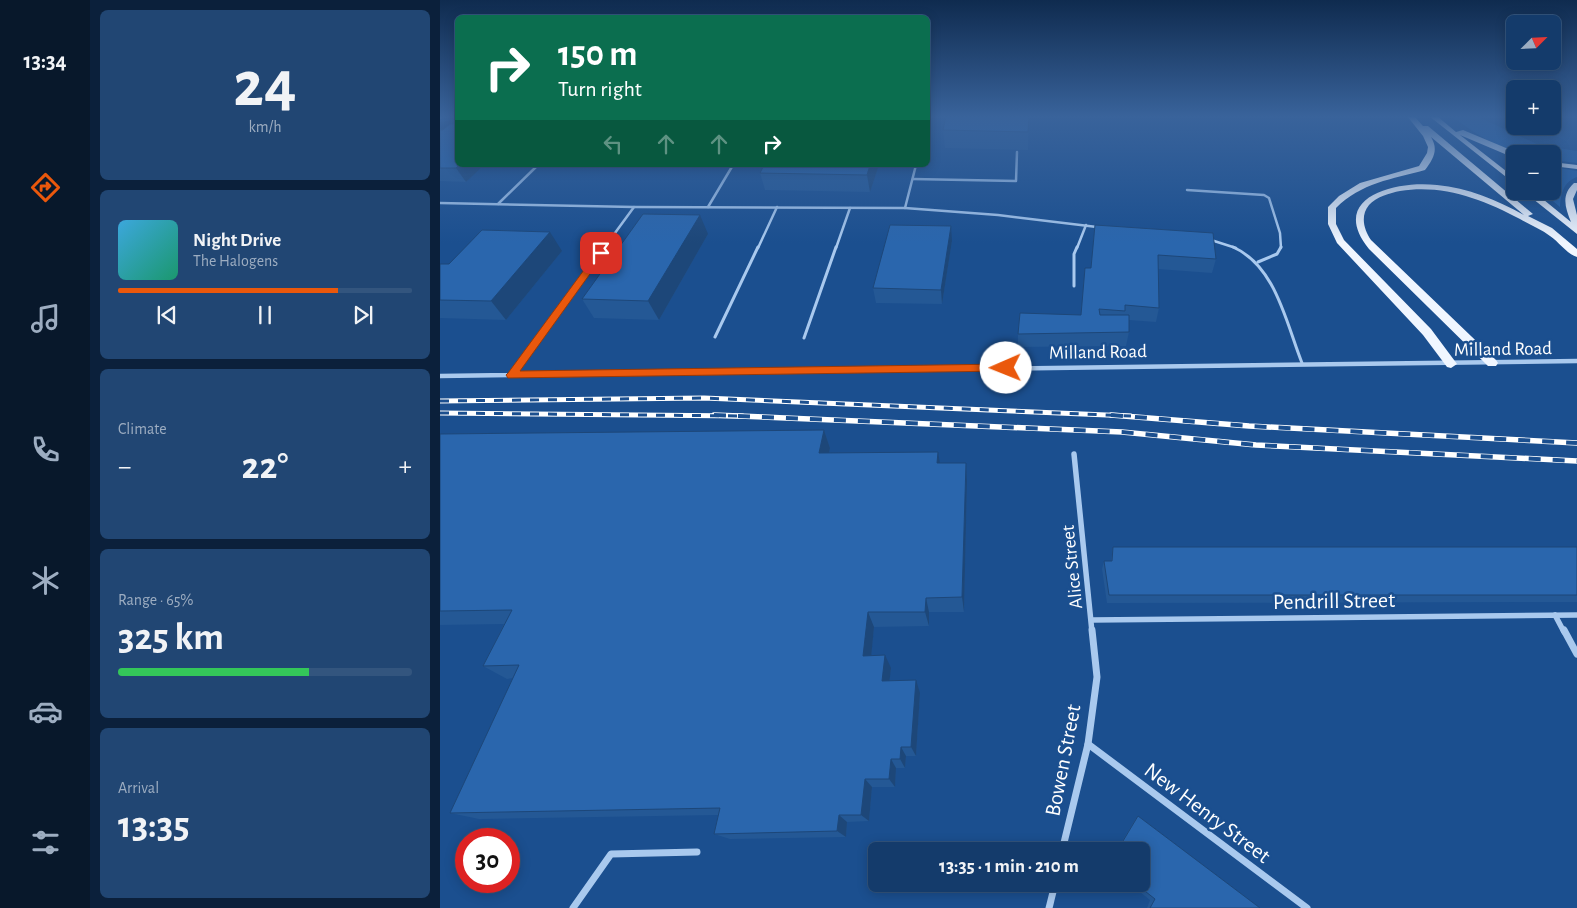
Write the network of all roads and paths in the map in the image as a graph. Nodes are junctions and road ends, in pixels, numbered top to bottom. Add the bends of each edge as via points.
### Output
1 (1018, 158) edge
2 (1430, 158) edge
3 (1462, 158) edge
4 (1485, 158) edge
5 (1561, 165) edge
6 (536, 167) edge
7 (732, 167) edge
8 (916, 167) edge
9 (1577, 167) edge
10 (1506, 175) edge
11 (913, 179) junction
12 (1577, 185) edge
13 (1187, 190) dead end
14 (1538, 200) edge
15 (440, 203) edge
16 (498, 204) junction
17 (634, 207) junction
18 (708, 207) junction
19 (777, 208) junction
20 (850, 208) junction
21 (905, 208) junction
22 (1086, 225) junction
23 (1577, 225) edge
24 (1105, 228) edge
25 (1577, 231) edge
26 (1554, 234) junction
27 (1209, 240) edge
28 (1577, 254) edge
29 (1258, 262) junction
30 (1074, 286) dead end
31 (715, 337) dead end
32 (804, 338) dead end
33 (1577, 361) edge
34 (1302, 363) junction
35 (1492, 363) junction
36 (1451, 364) junction
37 (512, 375) junction
38 (440, 376) edge
39 (1074, 454) dead end
40 (1555, 616) junction
41 (1577, 616) edge
42 (1092, 620) junction
43 (1577, 654) edge
44 (1097, 677) joint
45 (1088, 744) junction
46 (1064, 842) edge
47 (697, 852) dead end
48 (1053, 892) edge
49 (573, 908) edge
50 (1049, 908) edge
51 (1307, 908) edge

1 - 11 lane via 1016,181
2 - 36 main road via 1422,168 1358,185 1343,195 1332,207 1332,224 1340,241 1428,332
3 - 26 main road
4 - 10 main road
5 - 9 main road
6 - 16 lane
7 - 18 lane
8 - 11 lane
11 - 21 lane
12 - 23 main road via 1568,196
13 - 29 lane via 1264,195 1268,198 1282,247 1278,253
14 - 25 main road
15 - 16 lane
16 - 17 lane
17 - 18 lane
17 - 37 lane
18 - 19 lane
19 - 20 lane
19 - 31 lane
20 - 21 lane
20 - 32 lane
21 - 22 lane
22 - 24 lane
22 - 30 lane via 1074,254
26 - 28 main road
26 - 35 main road via 1486,198 1422,186 1384,192 1365,204 1358,216 1360,228 1372,247
27 - 29 lane via 1240,250
29 - 34 lane
33 - 35 street, Milland Road
34 - 36 street, Milland Road
34 - 37 street, Milland Road
35 - 36 street, Milland Road
37 - 38 street, Milland Road
39 - 42 street, Alice Street
40 - 41 street, Pendrill Street
40 - 42 street, Pendrill Street
40 - 43 street
42 - 44 street, Alice Street
44 - 45 street, Bowen Street
45 - 46 street, Bowen Street
45 - 51 street, New Henry Street
47 - 49 street via 611,854
48 - 50 street

